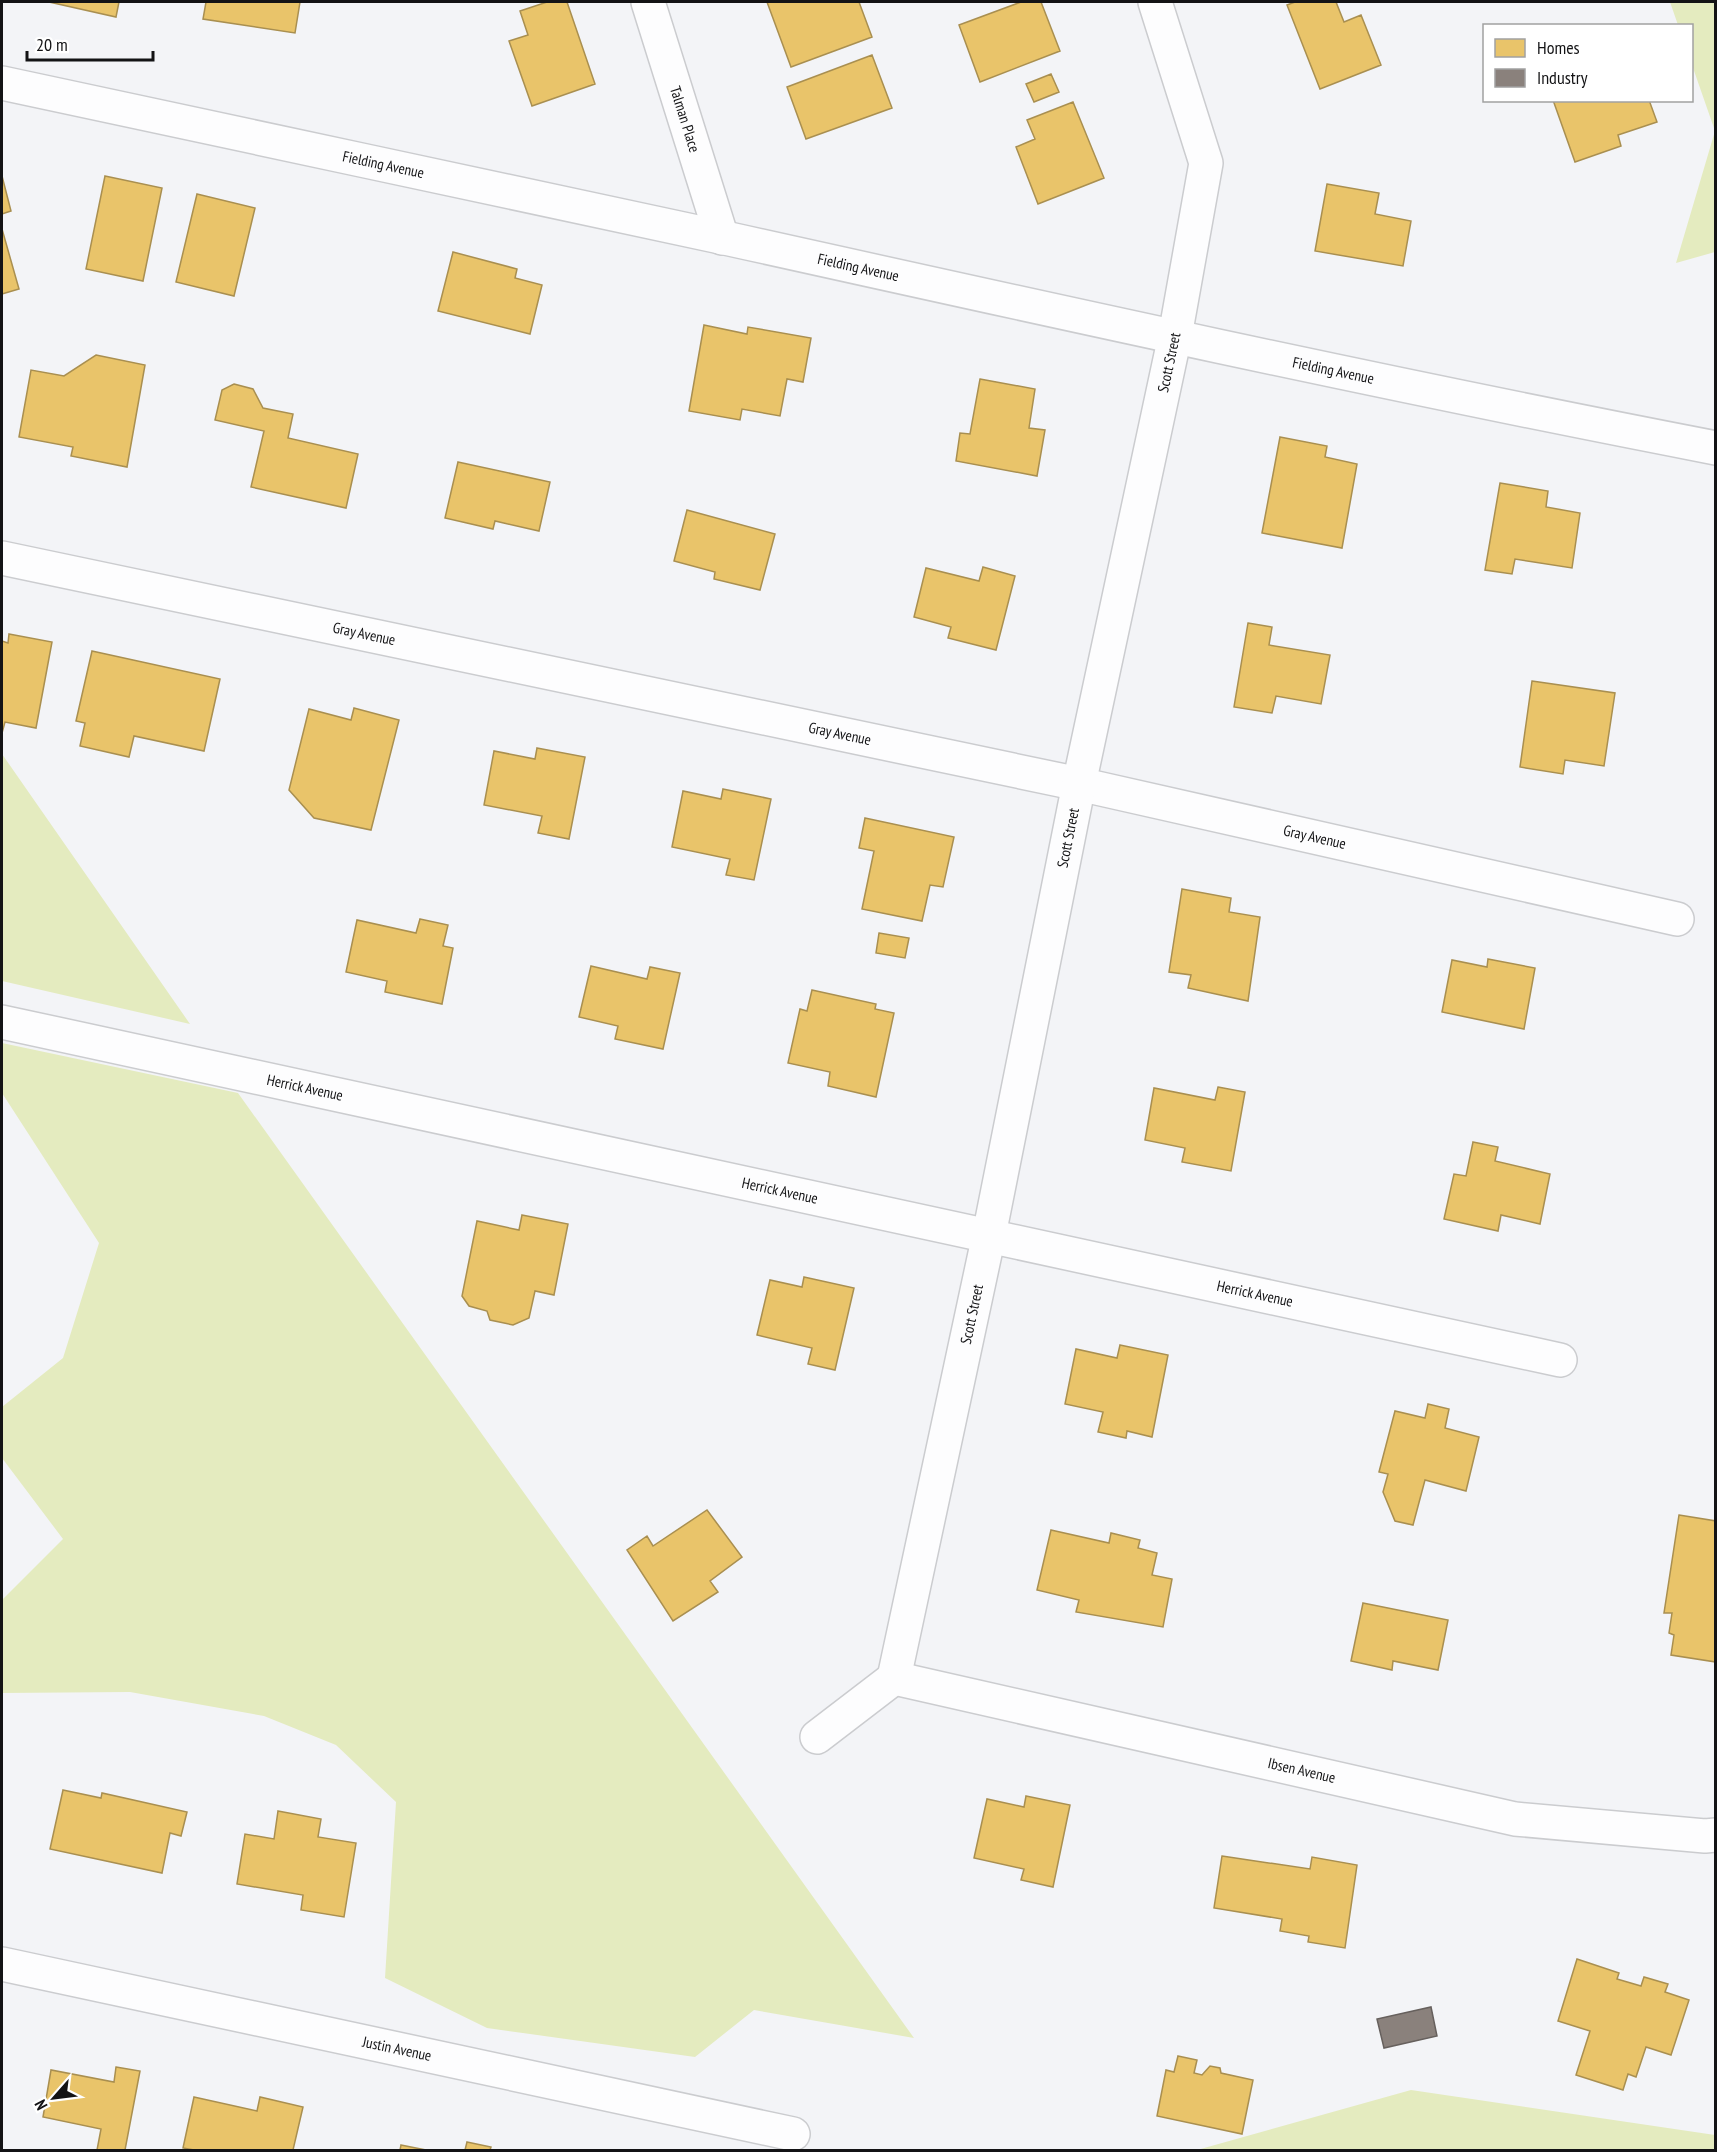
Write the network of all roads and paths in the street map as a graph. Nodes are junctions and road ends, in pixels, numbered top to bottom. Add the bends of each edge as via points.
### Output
1 (648, 2) edge
2 (1155, 2) edge
3 (2, 83) edge
4 (723, 238) junction
5 (1175, 336) junction
6 (1716, 448) edge
7 (2, 558) edge
8 (1079, 784) junction
9 (1677, 919) dead end
10 (2, 1022) edge
11 (989, 1235) junction
12 (1560, 1360) dead end
13 (894, 1678) junction
14 (817, 1737) dead end
15 (1716, 1835) edge
16 (2, 1964) edge
17 (793, 2134) dead end

1 - 4 street, Talman Place
2 - 5 street, Scott Street via 1206,164
3 - 4 street, Fielding Avenue
4 - 5 street, Fielding Avenue
5 - 6 street, Fielding Avenue
5 - 8 street, Scott Street
7 - 8 street, Gray Avenue
8 - 9 street, Gray Avenue
8 - 11 street, Scott Street
10 - 11 street, Herrick Avenue
11 - 12 street, Herrick Avenue
11 - 13 street, Scott Street
13 - 14 street
13 - 15 street, Ibsen Avenue via 1515,1819
16 - 17 street, Justin Avenue

